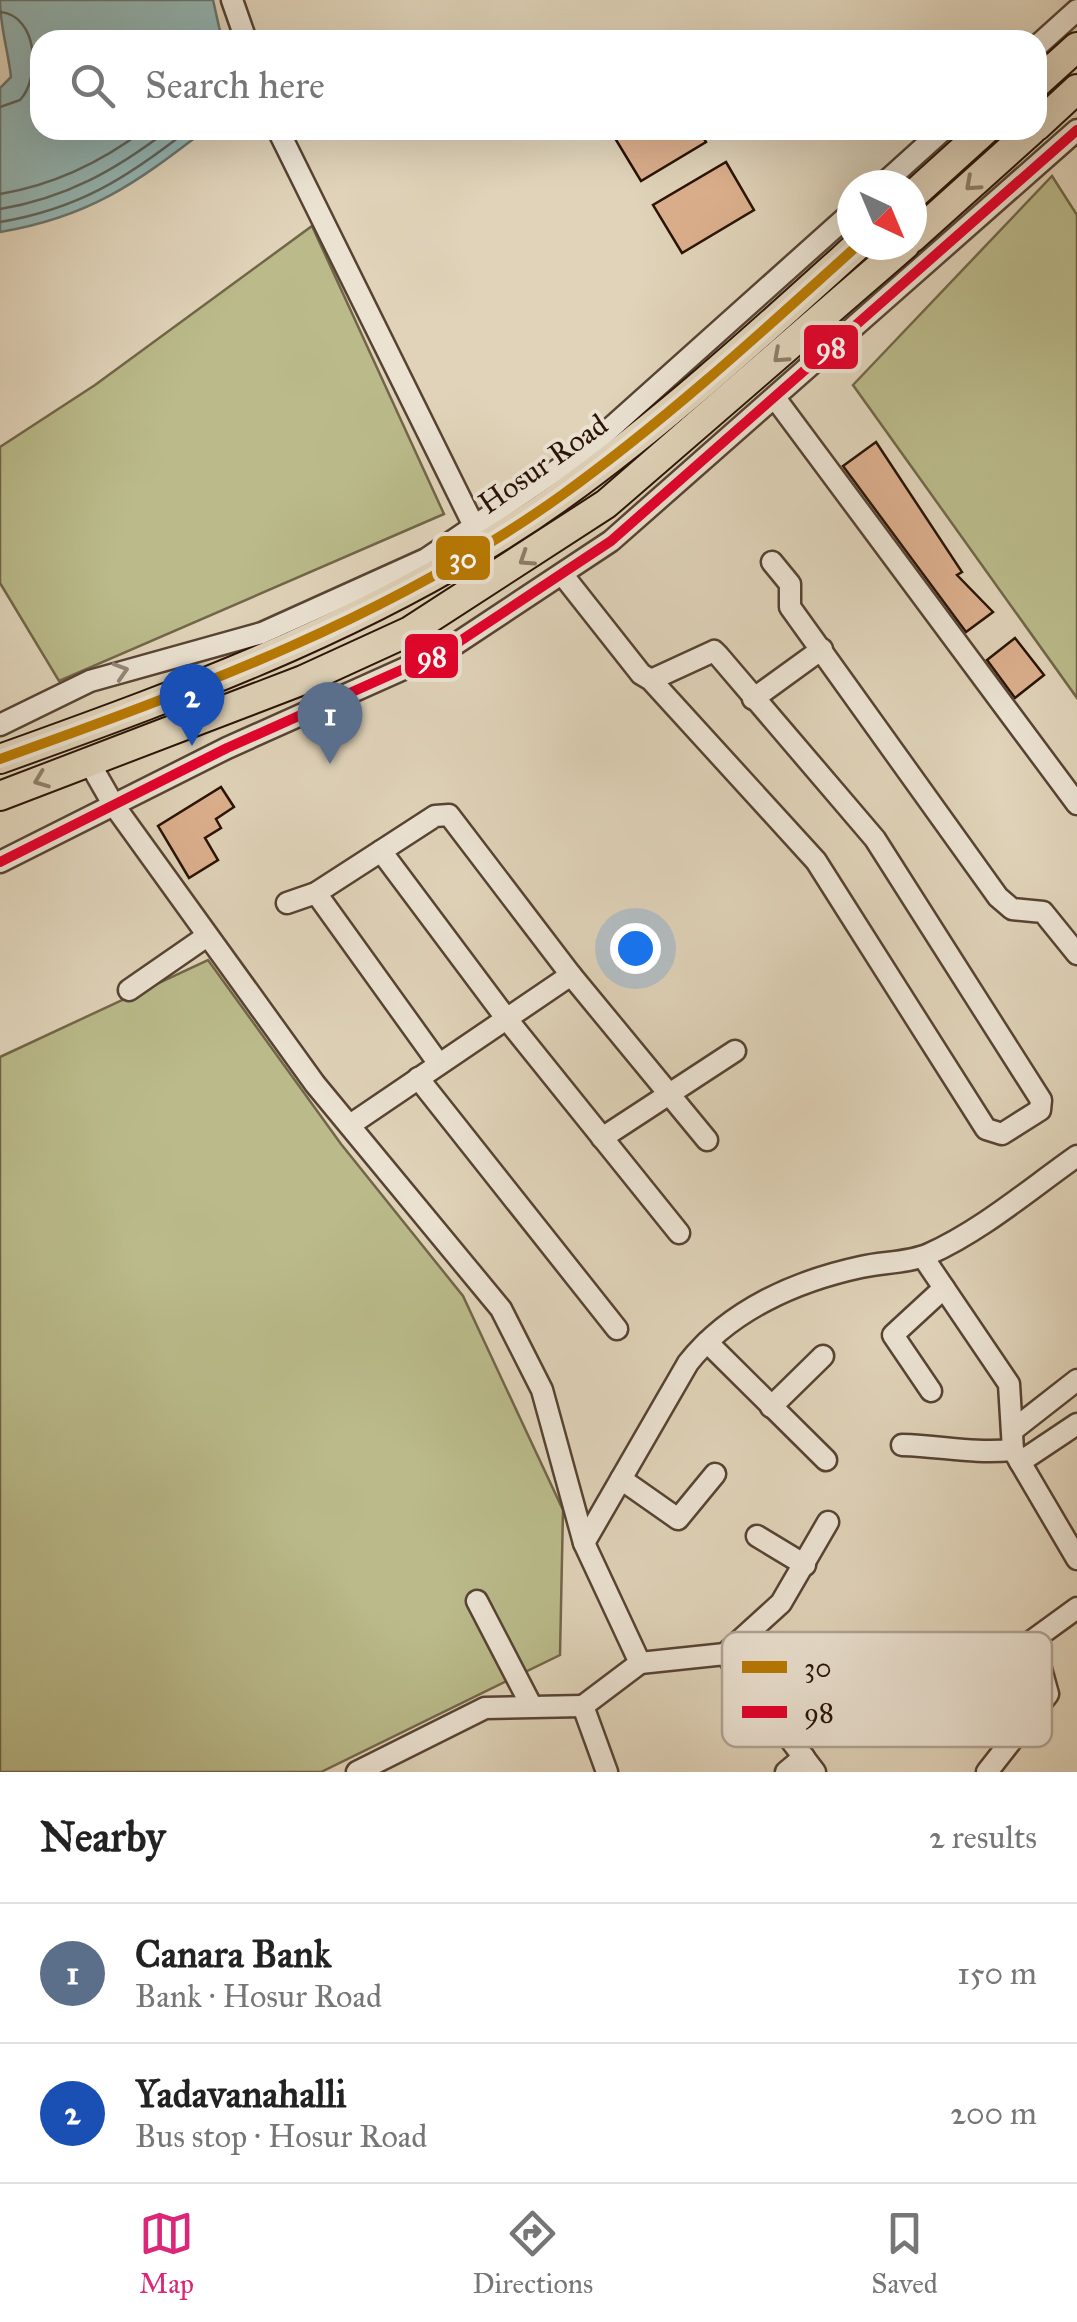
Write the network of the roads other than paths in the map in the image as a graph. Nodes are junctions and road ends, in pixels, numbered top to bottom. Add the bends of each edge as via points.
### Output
1 (232, 0) edge
2 (1077, 10) edge
3 (242, 30) edge
4 (1047, 37) edge
5 (1077, 47) edge
6 (1047, 74) edge
7 (1077, 90) edge
8 (1047, 117) edge
9 (1077, 130) edge
10 (283, 140) edge
11 (933, 140) edge
12 (974, 140) edge
13 (1022, 140) edge
14 (899, 170) edge
15 (927, 182) edge
16 (927, 225) edge
17 (837, 227) edge
18 (839, 260) edge
19 (888, 260) edge
20 (666, 396) junction
21 (776, 398) junction
22 (475, 528) junction
23 (772, 562) dead end
24 (562, 574) junction
25 (822, 649) junction
26 (651, 680) junction
27 (753, 699) junction
28 (0, 725) edge
29 (0, 759) edge
30 (89, 762) junction
31 (0, 796) edge
32 (114, 804) junction
33 (1077, 804) edge
34 (381, 852) junction
35 (0, 862) edge
36 (316, 893) junction
37 (288, 903) dead end
38 (207, 936) junction
39 (1077, 954) edge
40 (571, 975) junction
41 (128, 990) dead end
42 (506, 1018) junction
43 (735, 1051) dead end
44 (439, 1064) junction
45 (418, 1078) junction
46 (668, 1092) junction
47 (350, 1125) junction
48 (602, 1138) junction
49 (707, 1140) dead end
50 (1077, 1156) edge
51 (679, 1234) dead end
52 (923, 1257) junction
53 (944, 1288) junction
54 (617, 1329) dead end
55 (707, 1342) junction
56 (823, 1356) dead end
57 (1077, 1380) edge
58 (930, 1391) dead end
59 (771, 1407) junction
60 (1077, 1424) edge
61 (902, 1445) dead end
62 (1015, 1447) junction
63 (826, 1460) dead end
64 (715, 1474) dead end
65 (621, 1479) junction
66 (828, 1522) dead end
67 (758, 1536) dead end
68 (584, 1543) junction
69 (1075, 1551) edge
70 (805, 1565) junction
71 (477, 1601) dead end
72 (1077, 1608) edge
73 (749, 1632) edge
74 (1044, 1632) edge
75 (722, 1654) edge
76 (640, 1664) junction
77 (530, 1706) junction
78 (584, 1706) junction
79 (1007, 1747) edge
80 (810, 1765) edge
81 (356, 1772) edge
82 (607, 1772) edge
83 (786, 1772) edge
84 (987, 1772) edge

1 - 3 street
2 - 4 street
5 - 6 highway
7 - 8 highway
9 - 21 street
10 - 22 street
11 - 14 street
12 - 15 highway
13 -> 16 highway
17 - 20 street
18 - 20 highway, Hosur Road
19 -> 30 highway via 666,456 525,559 410,631
20 - 22 street
20 - 29 highway, Hosur Road via 560,496 354,619 158,702
21 - 24 street via 611,541
21 - 33 street
28 -> 22 street via 90,681 262,633 426,559
23 - 25 street via 790,584 790,607
24 - 26 street
24 - 32 street via 448,650
25 - 27 street
25 - 39 street via 998,897 1012,909 1043,912
26 - 27 street via 714,651
26 - 27 street via 816,861 986,1129 1002,1134 1040,1110 1041,1100 875,838
30 -> 31 highway
30 - 32 street
32 - 35 street
32 - 38 street
34 - 36 street
34 - 40 street via 436,816 449,815
34 - 42 street
36 - 37 street
36 - 44 street
38 - 41 street
38 - 47 street
40 - 42 street
40 - 46 street
42 - 44 street
42 - 48 street
43 - 46 street
44 - 45 street
45 - 47 street
45 - 54 street
46 - 48 street
46 - 49 street
47 - 68 street via 501,1309 542,1390
48 - 51 street
50 - 52 street
52 - 53 street
52 - 55 street via 800,1284
53 - 58 street via 893,1334
53 - 62 street via 1009,1384
55 - 59 street
55 - 65 street
56 - 59 street
57 - 62 street
59 - 63 street
60 - 62 street
61 - 62 street via 970,1454
62 - 69 street
64 - 65 street via 678,1520
65 - 68 street
66 - 70 street
67 - 70 street
68 - 76 street
70 - 73 street via 781,1603
71 - 77 street
72 - 74 street
75 - 76 street
76 - 78 street
77 - 78 street
77 - 81 street via 484,1708
78 - 82 street
79 - 84 street
80 - 83 street

